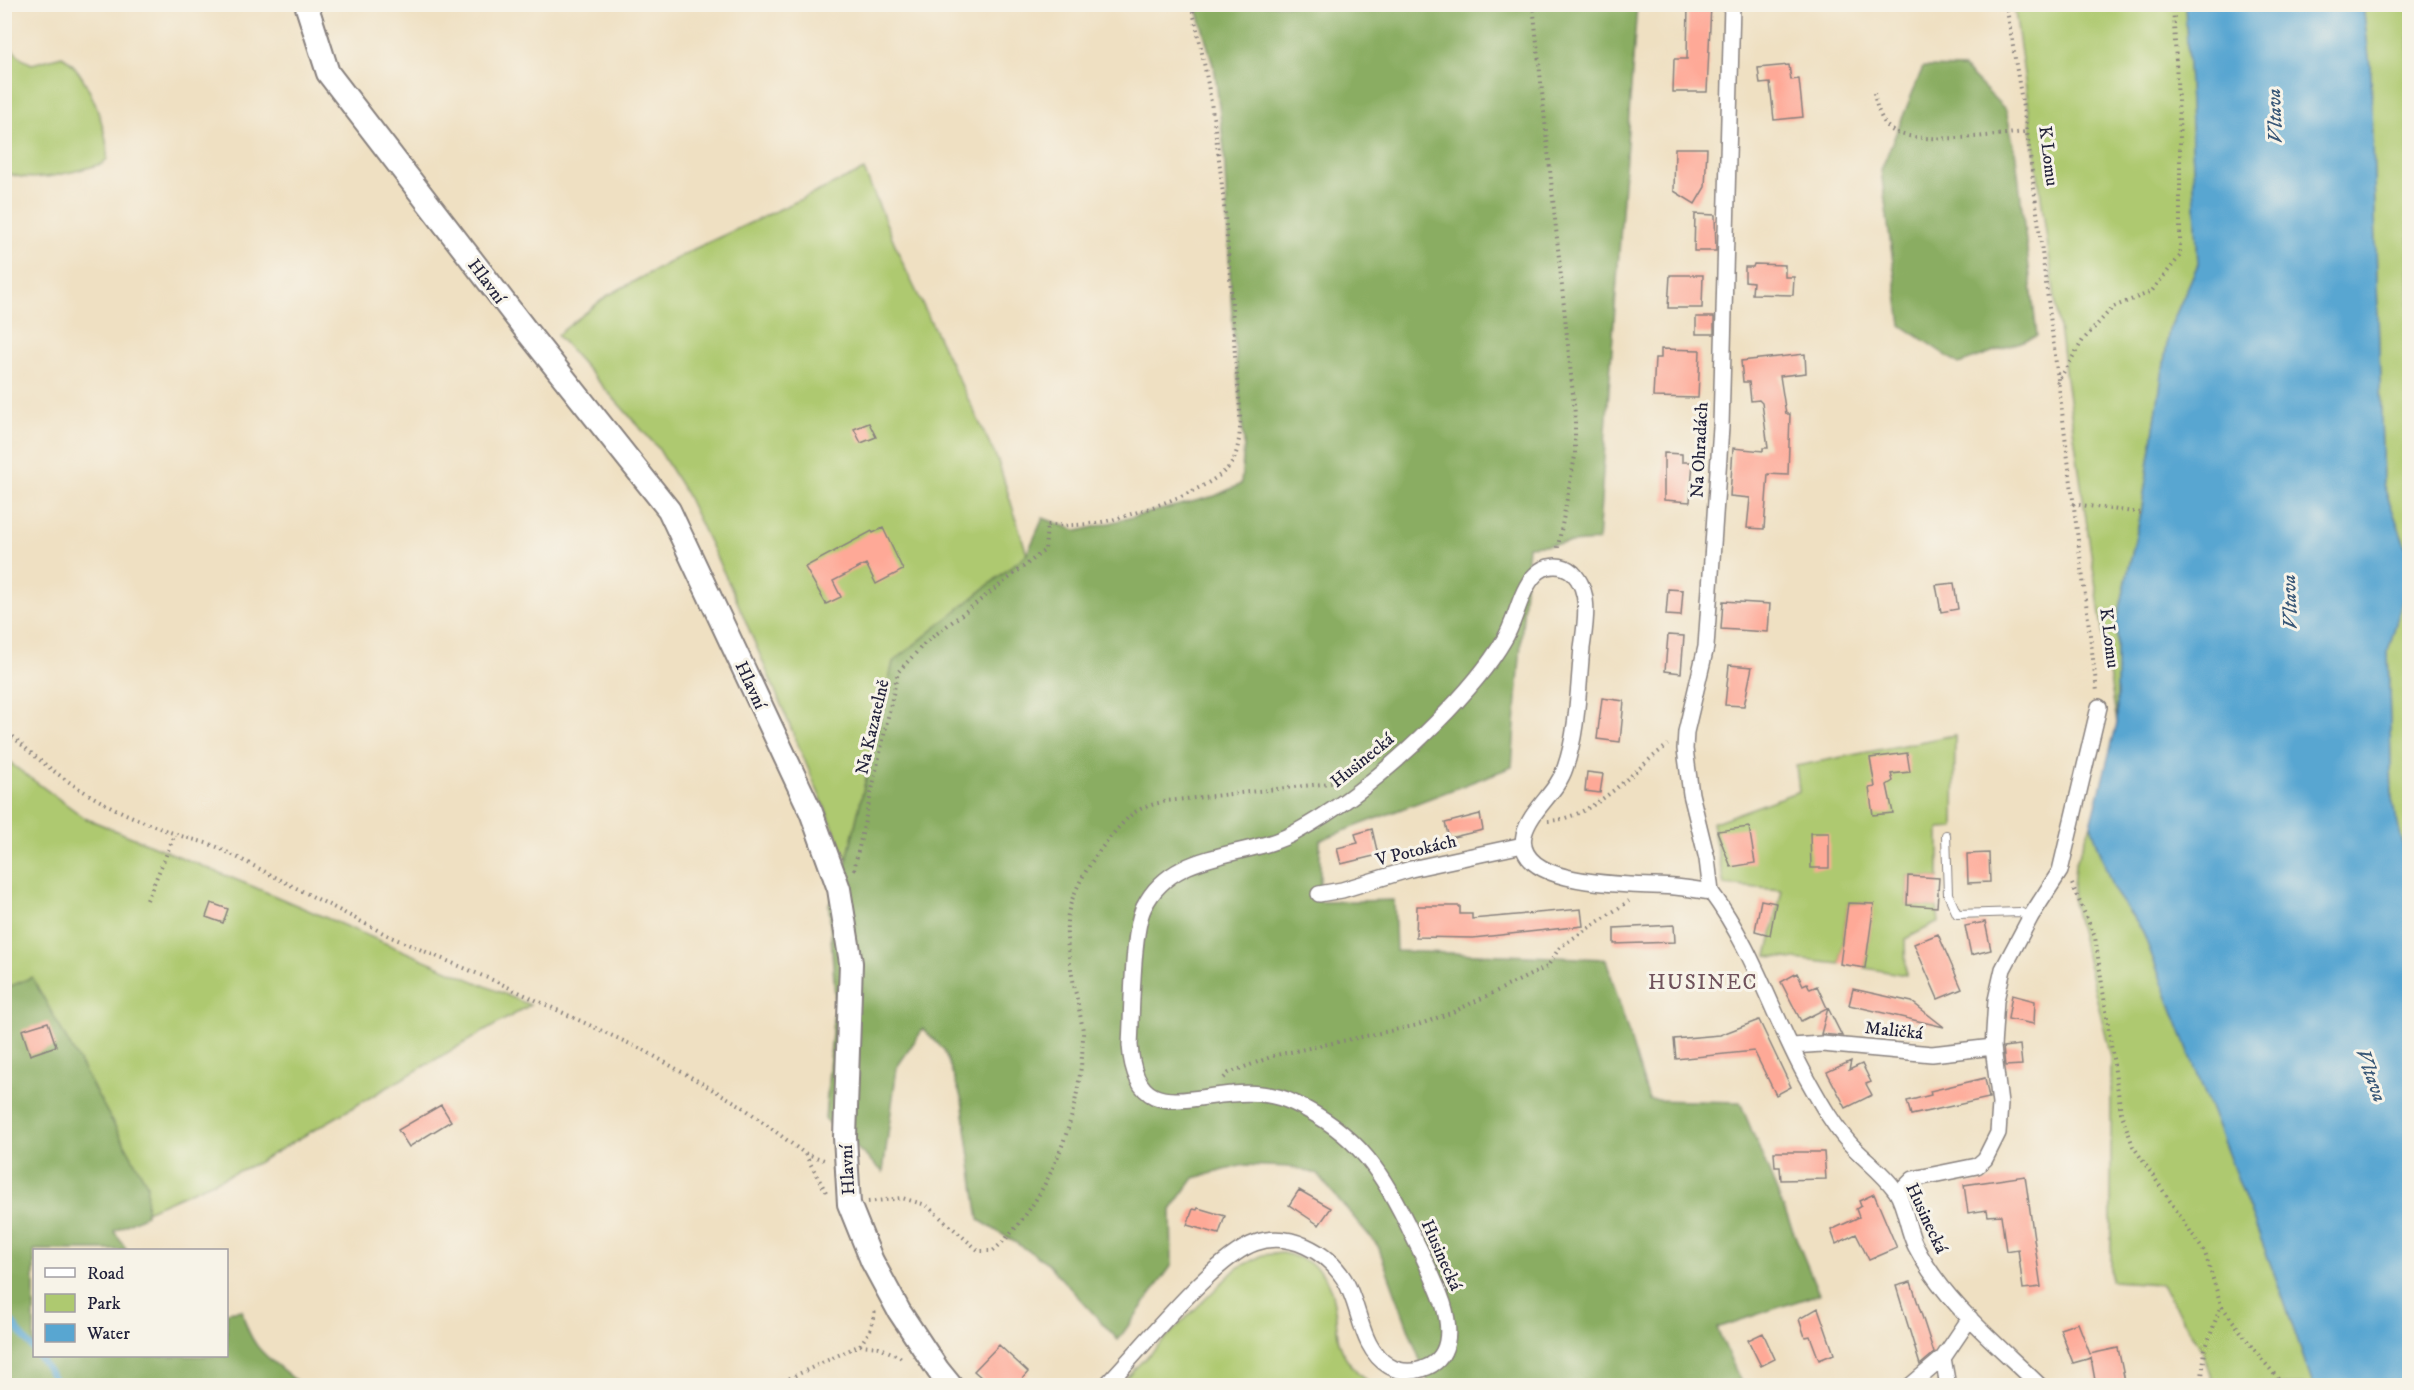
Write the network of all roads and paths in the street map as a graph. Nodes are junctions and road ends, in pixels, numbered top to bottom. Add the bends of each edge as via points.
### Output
1 (306, 4) edge
2 (1191, 4) edge
3 (1533, 4) edge
4 (1732, 4) edge
5 (2006, 4) edge
6 (2173, 4) edge
7 (1874, 93) dead end
8 (2027, 132) junction
9 (2057, 383) junction
10 (2073, 504) junction
11 (2141, 513) dead end
12 (1554, 565) junction
13 (2099, 707) joint
14 (4, 729) edge
15 (1686, 732) junction
16 (1342, 782) dead end
17 (1530, 821) junction
18 (175, 834) junction
19 (1946, 835) dead end
20 (1523, 845) junction
21 (2060, 872) junction
22 (1645, 886) junction
23 (838, 889) junction
24 (1711, 892) junction
25 (1319, 894) dead end
26 (147, 900) dead end
27 (2030, 918) junction
28 (1792, 1046) junction
29 (1993, 1047) junction
30 (1198, 1100) junction
31 (845, 1166) junction
32 (1898, 1194) junction
33 (849, 1204) junction
34 (2221, 1305) junction
35 (875, 1309) dead end
36 (1970, 1318) junction
37 (860, 1345) junction
38 (1944, 1358) junction
39 (904, 1359) dead end
40 (773, 1386) edge
41 (951, 1386) edge
42 (1105, 1386) edge
43 (1910, 1386) edge
44 (1948, 1386) edge
45 (2040, 1386) edge
46 (2201, 1386) edge
47 (2284, 1386) edge

1 - 23 street, Hlavní via 328,73 669,510 811,812
2 - 23 path, Na Kazatelně via 1208,72 1229,248 1239,429 1234,459 1225,472 1205,486 1114,519 1077,526 1047,525 1045,550 926,642 898,672 853,875
3 - 12 path via 1575,414 1575,456
4 - 15 street, Na Ohradách via 1721,427 1706,647
5 - 8 path, K Lomu
6 - 9 path via 2180,139 2180,256 2151,292 2113,307 2083,340
7 - 8 path via 1876,107 1889,128 1909,138
8 - 9 path, K Lomu
9 - 10 path, K Lomu
10 - 11 path
10 - 13 path, K Lomu
12 - 17 street via 1575,575 1583,590 1586,612 1565,771
12 - 30 street, Husinecká via 1534,575 1504,641 1484,671 1434,725 1376,777 1294,833 1260,847 1188,864 1174,871 1151,894 1142,911 1137,950 1131,1067 1140,1084 1162,1099
13 - 21 street
14 - 18 path via 58,777 87,795
15 - 17 path via 1646,760 1600,801 1569,817
15 - 24 street, Na Ohradách via 1686,765
16 - 33 path via 1178,799 1144,807 1130,816 1100,852 1076,889 1067,923 1083,1048 1067,1129 1043,1188 993,1251 979,1251 937,1212 908,1198
17 - 20 street
18 - 26 path
18 - 31 path via 217,847 391,937 645,1051 740,1105 804,1153
19 - 27 lane via 1948,894 1957,914 2020,912
20 - 22 street via 1529,859 1555,875
20 - 25 street, V Potokách
21 - 27 street
21 - 34 path via 2071,881 2095,937 2121,1112 2133,1146 2205,1253
22 - 24 street
22 - 30 path via 1632,900 1560,947 1547,967 1418,1025 1276,1055 1229,1073
23 - 31 street, Hlavní via 851,963
24 - 28 street, Husinecká via 1741,937
27 - 29 street via 2003,969 1996,1000
28 - 29 street, Maličká via 1822,1044 1932,1054
28 - 32 street, Husinecká via 1834,1125
29 - 32 street via 2000,1104 1998,1133 1985,1159 1977,1166 1913,1179
30 - 42 street, Husinecká via 1260,1094 1293,1102 1358,1145 1391,1190 1434,1281 1448,1329 1447,1346 1440,1359 1429,1367 1400,1371 1387,1365 1368,1341 1346,1281 1332,1263 1312,1248 1286,1240 1255,1243 1225,1262 1198,1287
31 - 33 street, Hlavní
32 - 36 street, Husinecká via 1916,1247
33 - 41 street, Hlavní via 872,1261 899,1311
34 - 46 path via 2205,1350
34 - 47 path
35 - 37 path via 870,1331
36 - 38 street
36 - 45 street, Husinecká
37 - 39 path via 879,1347
37 - 40 path
38 - 43 street
38 - 44 street

